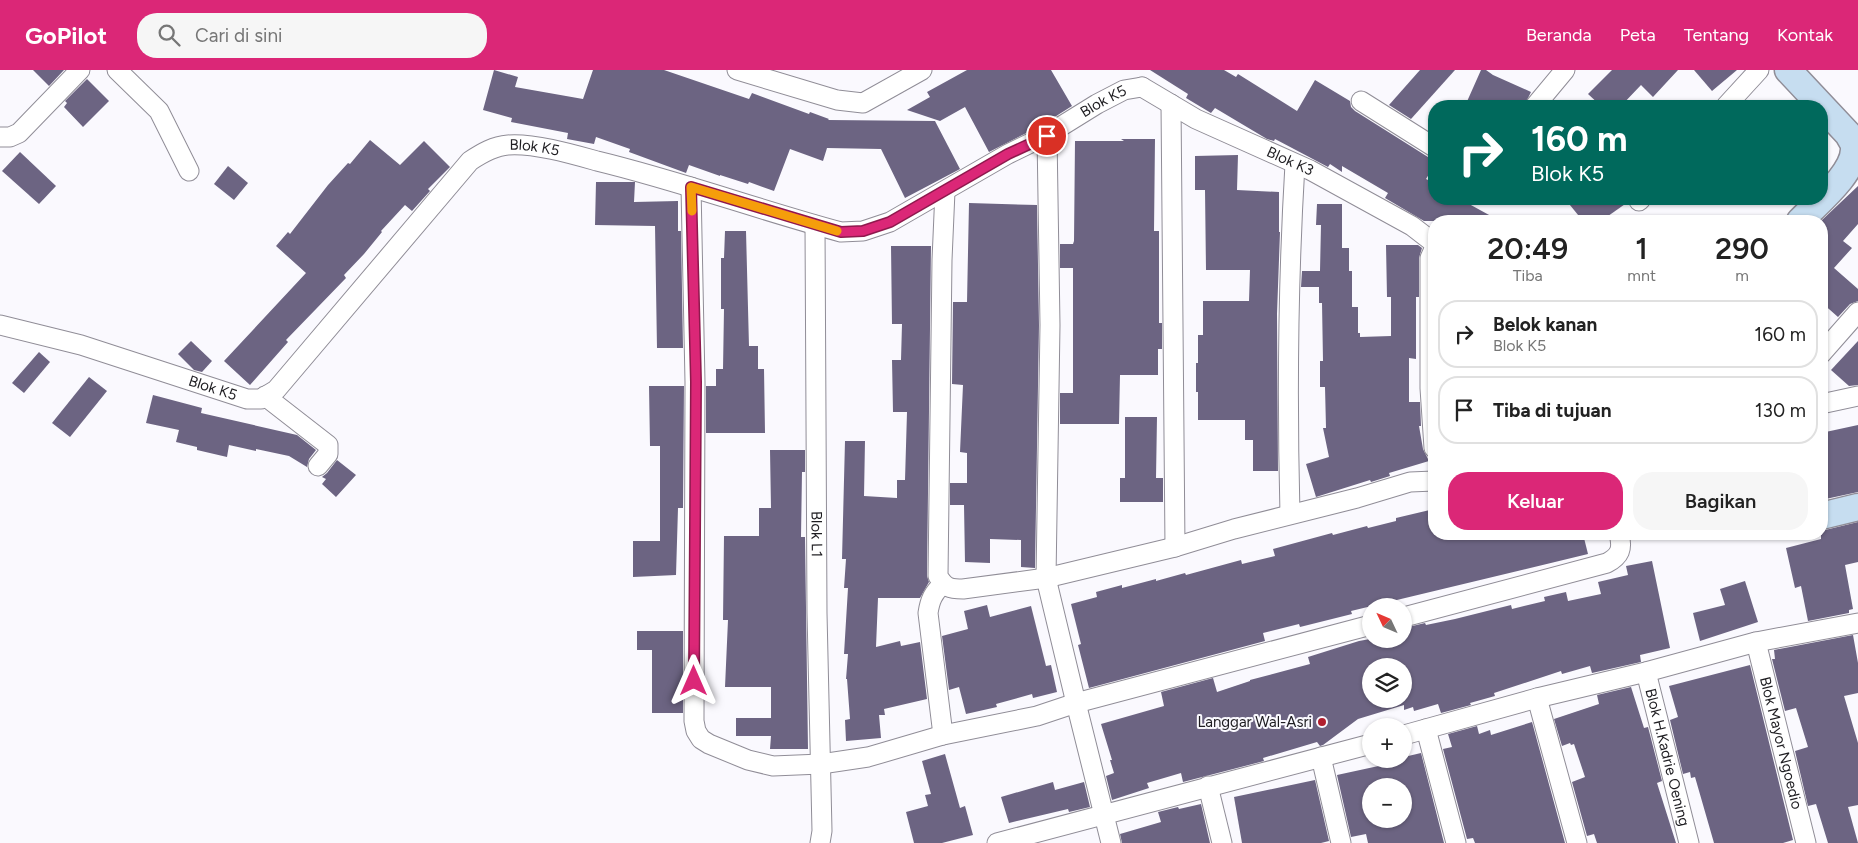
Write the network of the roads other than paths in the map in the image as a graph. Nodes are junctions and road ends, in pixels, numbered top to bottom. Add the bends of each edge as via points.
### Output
1 (80, 70) edge
2 (117, 70) edge
3 (737, 70) edge
4 (922, 70) edge
5 (1565, 70) edge
6 (1759, 70) edge
7 (1788, 70) edge
8 (1143, 78) edge
9 (1540, 100) edge
10 (1732, 100) edge
11 (1816, 100) edge
12 (1361, 101) dead end
13 (1171, 104) junction
14 (1828, 113) edge
15 (1047, 136) junction
16 (0, 137) edge
17 (1428, 143) edge
18 (1295, 164) junction
19 (189, 171) dead end
20 (691, 187) junction
21 (945, 191) junction
22 (1828, 192) edge
23 (1816, 205) edge
24 (1806, 215) edge
25 (815, 225) junction
26 (1428, 238) edge
27 (1858, 312) edge
28 (0, 325) edge
29 (1828, 346) edge
30 (265, 396) junction
31 (1858, 396) edge
32 (1828, 402) edge
33 (318, 466) dead end
34 (1428, 481) edge
35 (1858, 507) edge
36 (1290, 514) junction
37 (1828, 514) edge
38 (1620, 540) edge
39 (1175, 547) junction
40 (1046, 578) junction
41 (942, 584) junction
42 (1412, 615) edge
43 (1858, 623) edge
44 (1362, 627) edge
45 (1756, 642) junction
46 (1646, 672) junction
47 (1537, 698) junction
48 (1076, 703) junction
49 (1426, 729) junction
50 (1412, 733) edge
51 (944, 735) junction
52 (1362, 746) edge
53 (1320, 757) junction
54 (821, 764) junction
55 (1208, 786) junction
56 (1104, 814) junction
57 (820, 843) edge
58 (997, 843) edge
59 (1111, 843) edge
60 (1222, 843) edge
61 (1341, 843) edge
62 (1456, 843) edge
63 (1577, 843) edge
64 (1689, 843) edge
65 (1806, 843) edge

1 - 16 street via 19,133
2 - 19 street via 159,111
3 - 4 street via 852,103 863,103
5 - 9 street
6 - 10 street
7 - 11 street
8 - 13 street, Blok K3
8 - 15 street, Blok K5
12 - 17 street
13 - 18 street, Blok K3 via 1196,119
13 - 39 street
14 - 22 street via 1848,134 1854,146 1853,158 1841,179
15 - 21 street, Blok K5 via 1008,154
15 - 40 street via 1050,325
18 - 26 street, Blok K3 via 1412,226
18 - 36 street via 1291,234
20 - 25 street, Blok K5
20 - 30 street, Blok K5 via 576,155 520,145 496,147 470,161 276,390
20 - 54 street via 696,382 696,731 709,744 748,760 773,766
21 - 25 street, Blok K5 via 890,222 863,231 841,232
21 - 41 street via 938,576
23 - 24 street
25 - 54 street, Blok L1
27 - 29 street
28 - 30 street, Blok K5 via 81,345 247,399
30 - 33 street via 328,445 328,454
31 - 32 street
34 - 36 street via 1410,482
35 - 37 street
36 - 39 street
38 - 42 street via 1617,558 1606,563
39 - 40 street
40 - 41 street via 964,590 950,590
40 - 48 street
41 - 51 street via 933,594 928,613
43 - 45 street
44 - 48 street
45 - 46 street
45 - 65 street, Blok Mayor Ngoedio
46 - 47 street
46 - 64 street, Blok H.Kadrie Oening
47 - 49 street
47 - 63 street
48 - 51 street via 1037,716
48 - 56 street
49 - 50 street
49 - 62 street
51 - 54 street via 868,757
52 - 53 street
53 - 55 street
53 - 61 street
54 - 57 street, Blok L1
55 - 56 street
55 - 60 street
56 - 58 street
56 - 59 street

